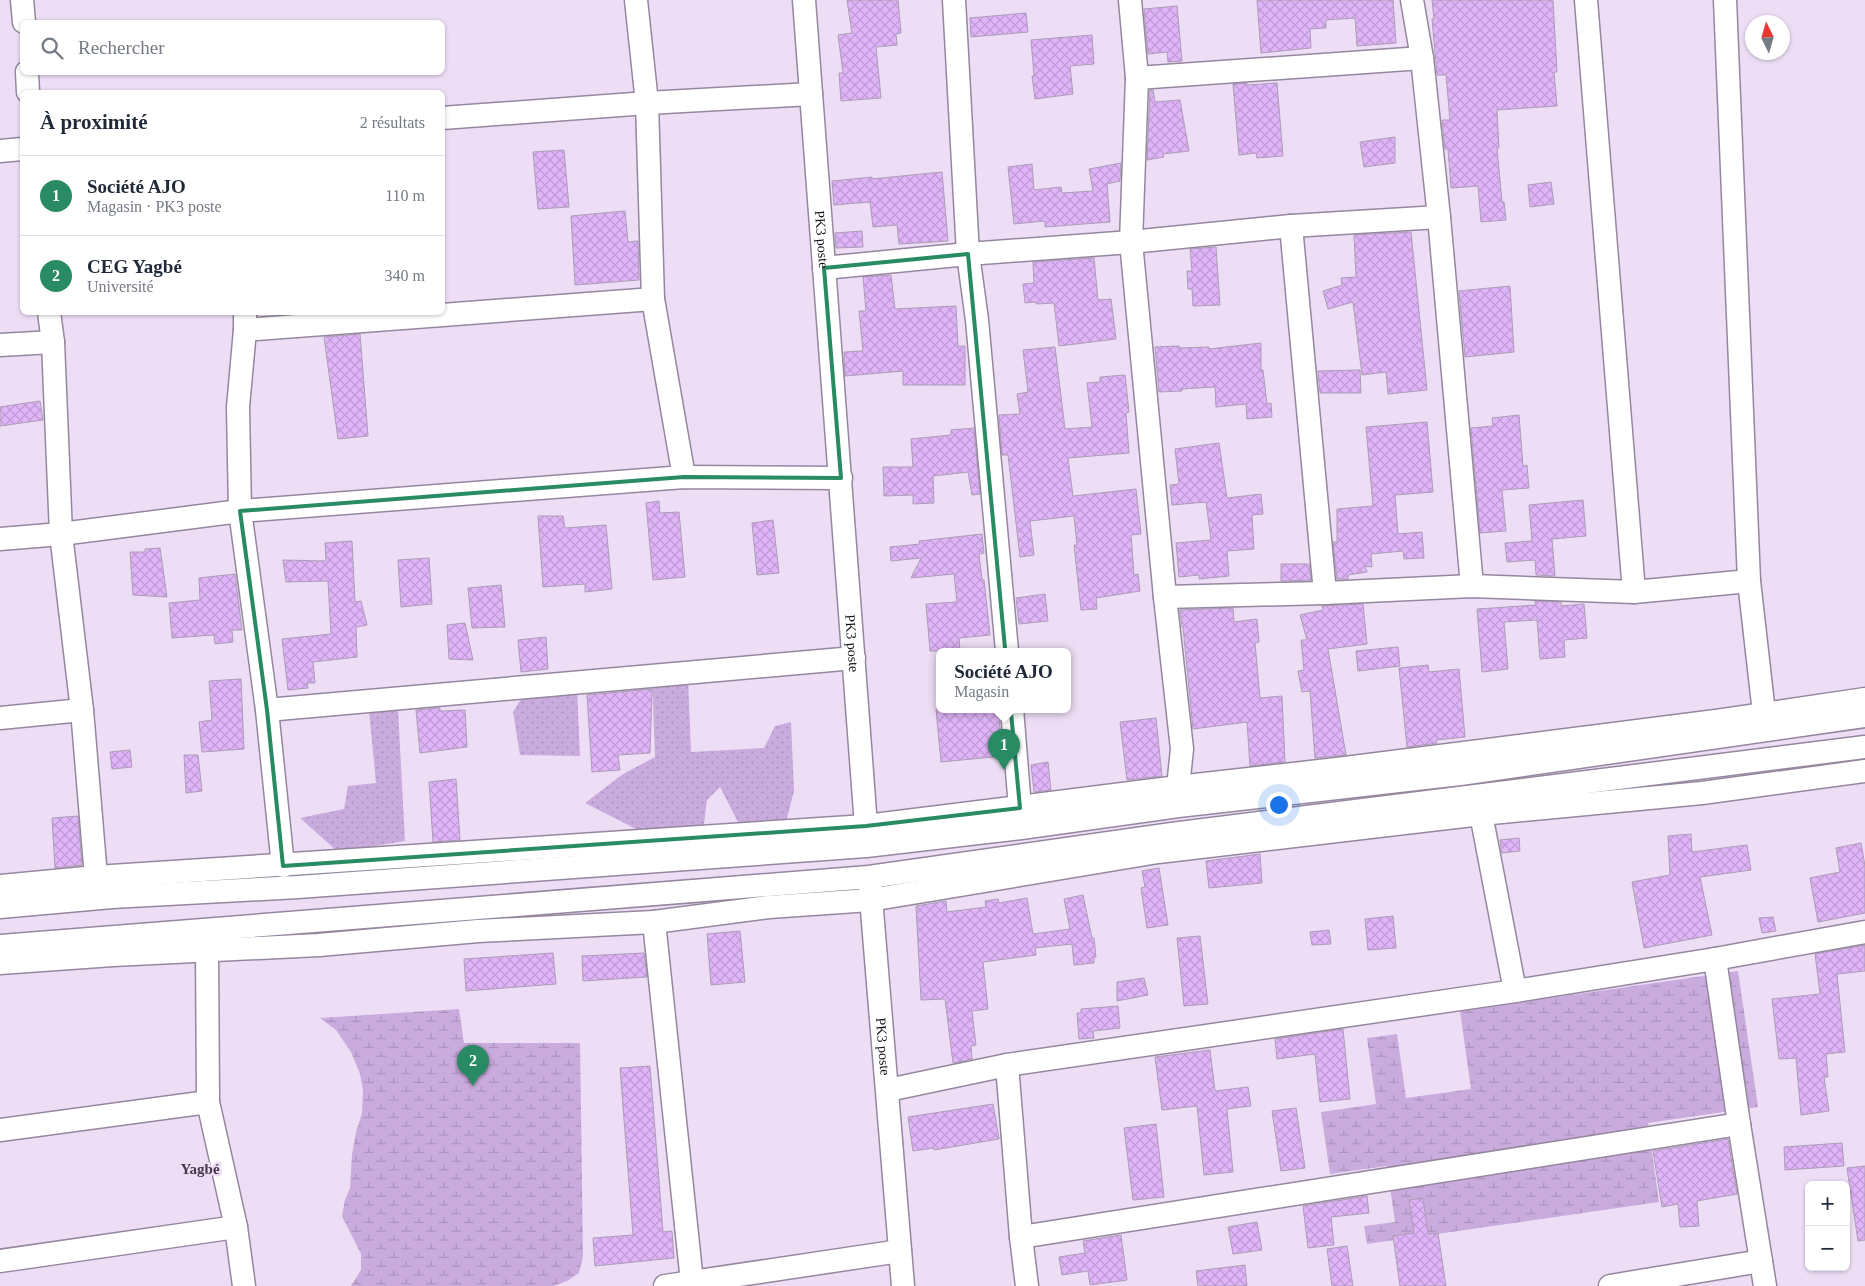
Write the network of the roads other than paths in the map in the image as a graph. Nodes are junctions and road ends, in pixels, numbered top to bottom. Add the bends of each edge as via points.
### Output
1 (22, 0) edge
2 (636, 0) edge
3 (804, 0) edge
4 (954, 0) edge
5 (1130, 0) edge
6 (1412, 0) edge
7 (1586, 0) edge
8 (1725, 0) edge
9 (24, 20) edge
10 (1422, 58) junction
11 (27, 75) edge
12 (1137, 78) junction
13 (28, 90) edge
14 (811, 94) junction
15 (648, 103) junction
16 (445, 118) edge
17 (20, 149) edge
18 (0, 151) edge
19 (1439, 217) junction
20 (1291, 226) junction
21 (1131, 242) junction
22 (968, 254) junction
23 (824, 268) junction
24 (653, 299) junction
25 (445, 310) edge
26 (49, 315) edge
27 (356, 315) edge
28 (245, 321) edge
29 (53, 342) junction
30 (0, 345) edge
31 (684, 477) junction
32 (841, 478) junction
33 (240, 510) junction
34 (61, 534) junction
35 (0, 538) edge
36 (1749, 581) junction
37 (1472, 586) junction
38 (1634, 592) junction
39 (1325, 593) junction
40 (1164, 597) junction
41 (1007, 648) edge
42 (854, 658) junction
43 (1865, 699) edge
44 (82, 710) junction
45 (267, 710) junction
46 (1012, 713) edge
47 (1764, 713) junction
48 (1865, 716) edge
49 (0, 718) edge
50 (1865, 747) edge
51 (1865, 770) edge
52 (1178, 787) junction
53 (1020, 808) junction
54 (1481, 814) junction
55 (866, 836) junction
56 (283, 866) junction
57 (869, 877) junction
58 (96, 878) junction
59 (0, 886) edge
60 (870, 900) junction
61 (0, 907) edge
62 (654, 922) junction
63 (1865, 932) edge
64 (0, 946) edge
65 (207, 950) junction
66 (1714, 959) junction
67 (0, 963) edge
68 (1515, 991) junction
69 (1007, 1065) junction
70 (888, 1090) junction
71 (208, 1102) junction
72 (1739, 1124) junction
73 (0, 1130) edge
74 (236, 1227) junction
75 (1021, 1237) junction
76 (900, 1251) junction
77 (1762, 1261) junction
78 (0, 1262) edge
79 (692, 1282) junction
80 (244, 1286) edge
81 (665, 1286) edge
82 (903, 1286) edge
83 (1027, 1286) edge
84 (1610, 1286) edge
85 (1765, 1286) edge

1 - 9 street
2 - 15 street
3 - 14 street, PK3 poste
4 - 22 street
5 - 12 street
6 - 10 street
7 - 38 street
8 - 36 street
10 - 12 street
10 - 19 street
11 - 13 street
12 - 21 street
14 - 15 street
14 - 23 street, PK3 poste
15 - 16 street
15 - 24 street
17 - 18 street
19 - 20 street
19 - 37 street
20 - 21 street
20 - 39 street
21 - 22 street
21 - 40 street
22 - 23 street
22 - 41 street via 977,320
23 - 32 street, PK3 poste
24 - 25 street
24 - 31 street
26 - 29 street
27 - 28 street
28 - 33 street via 238,407
29 - 30 street
29 - 34 street
31 - 32 street
31 - 33 street
32 - 42 street, PK3 poste
33 - 34 street
33 - 45 street
34 - 35 street
34 - 44 street
36 - 38 street
36 - 47 street
37 - 38 street
37 - 39 street
39 - 40 street
40 - 52 street via 1182,749
42 - 45 street
42 - 55 street, PK3 poste
43 - 47 street
44 - 49 street
44 - 58 street
45 - 56 street
46 - 53 street
47 - 52 street via 1337,770
48 - 55 street via 1460,774 1178,806 1021,828
50 - 57 street via 1172,834
51 - 54 street via 1702,793
52 - 53 street
53 - 55 street
54 - 60 street via 1158,852
54 - 68 street
55 - 56 street
55 - 57 street, PK3 poste
55 - 61 street via 308,887 112,897
56 - 58 street
57 - 60 street, PK3 poste
57 - 64 street
58 - 59 street
60 - 62 street via 769,906
60 - 70 street, PK3 poste
62 - 65 street
62 - 79 street
63 - 66 street
65 - 67 street
65 - 71 street
66 - 68 street
66 - 72 street
68 - 69 street
69 - 70 street
69 - 75 street
70 - 76 street, PK3 poste
71 - 73 street
71 - 74 street
72 - 75 street
72 - 77 street
74 - 78 street
74 - 80 street
75 - 83 street
76 - 79 street
76 - 82 street, PK3 poste
77 - 84 street
77 - 85 street
79 - 81 street

